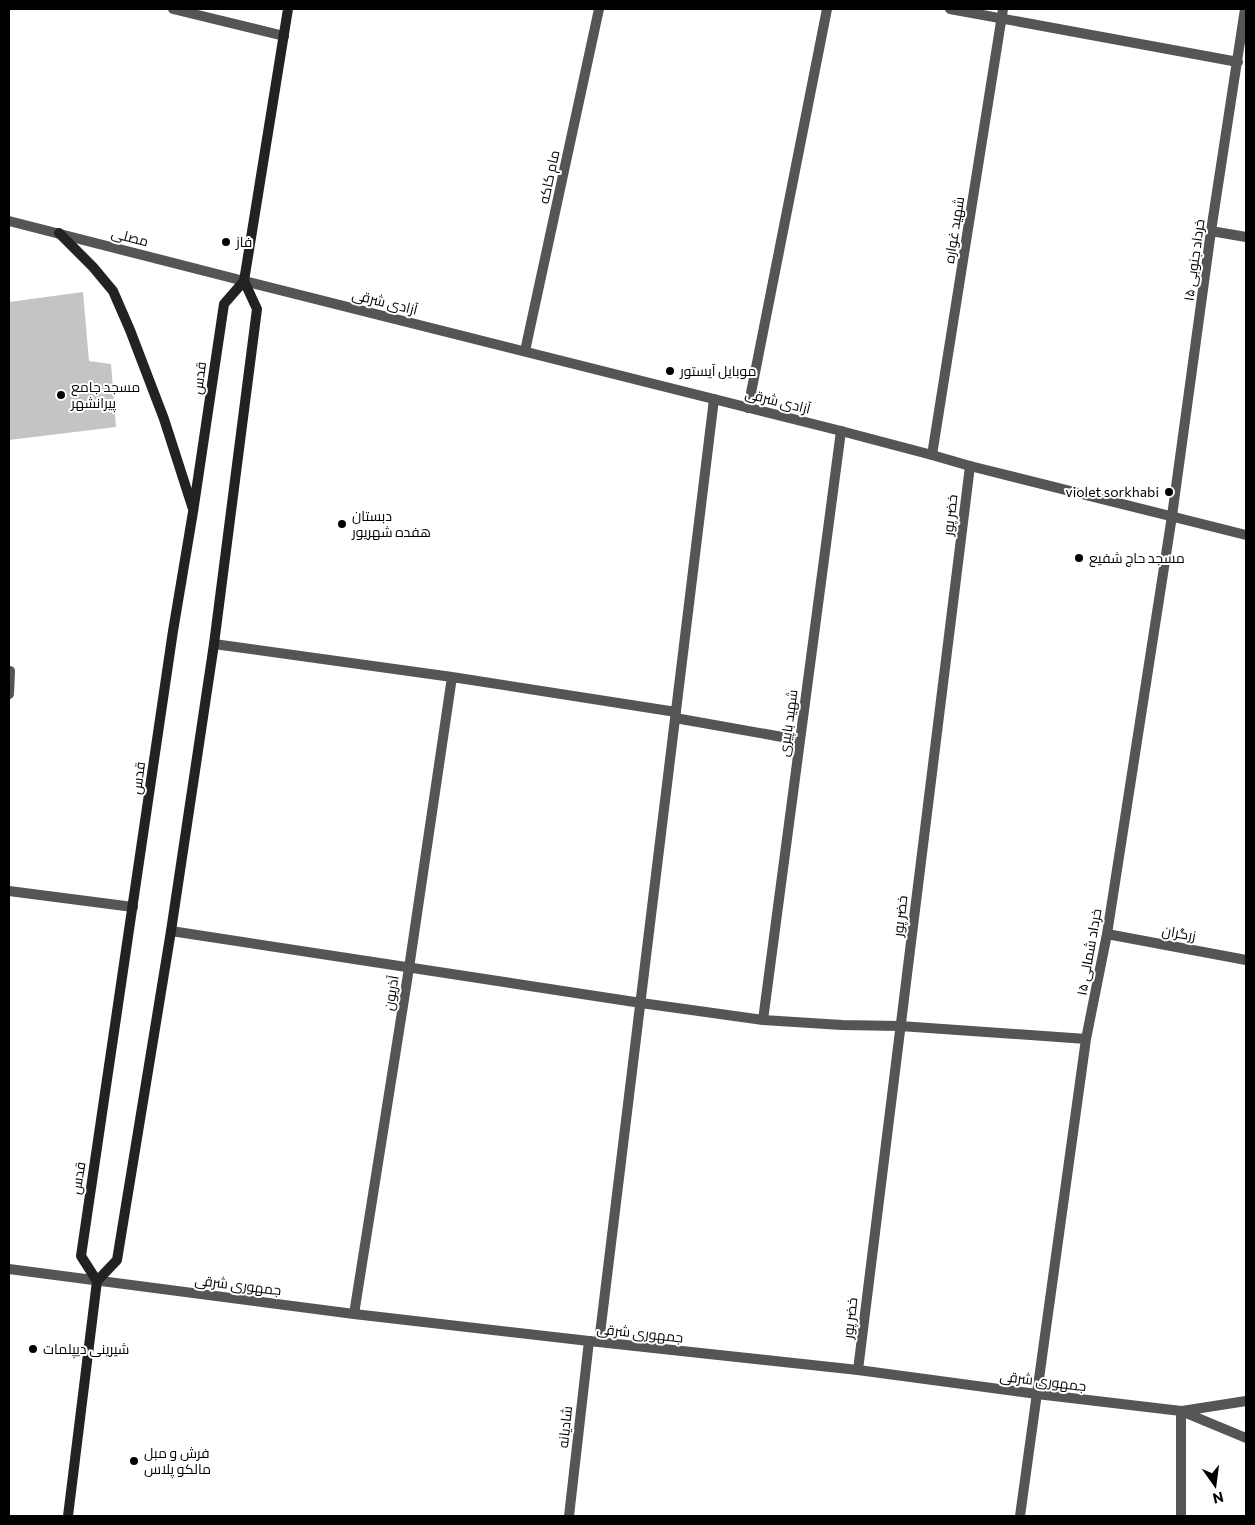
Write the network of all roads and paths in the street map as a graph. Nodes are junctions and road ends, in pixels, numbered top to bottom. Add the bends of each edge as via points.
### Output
1 (173, 9) edge
2 (288, 9) edge
3 (599, 9) edge
4 (827, 9) edge
5 (950, 9) edge
6 (1245, 9) edge
7 (1002, 14) edge
8 (284, 36) junction
9 (1238, 62) junction
10 (9, 221) edge
11 (1211, 232) junction
12 (59, 233) junction
13 (1246, 237) edge
14 (244, 281) junction
15 (525, 351) junction
16 (714, 399) junction
17 (748, 408) junction
18 (841, 431) junction
19 (932, 455) junction
20 (970, 466) junction
21 (193, 512) junction
22 (1172, 516) junction
23 (1246, 535) edge
24 (214, 644) junction
25 (10, 671) dead end
26 (452, 677) junction
27 (9, 694) edge
28 (676, 715) junction
29 (799, 740) junction
30 (9, 891) edge
31 (133, 907) junction
32 (171, 931) junction
33 (1107, 934) junction
34 (1246, 960) edge
35 (409, 968) junction
36 (641, 1003) junction
37 (763, 1020) junction
38 (900, 1026) junction
39 (1086, 1039) junction
40 (9, 1269) edge
41 (97, 1281) junction
42 (354, 1314) junction
43 (594, 1342) junction
44 (858, 1370) junction
45 (1037, 1394) junction
46 (1246, 1401) edge
47 (1180, 1411) junction
48 (1246, 1438) edge
49 (68, 1516) edge
50 (569, 1516) edge
51 (1020, 1516) edge
52 (1181, 1516) edge

1 - 8 street
2 - 8 main road
3 - 15 street, مام کاکه
4 - 17 street
5 - 7 street
6 - 9 street, ۱۵ خرداد جنوبی
7 - 9 street
7 - 19 street, شهید غواره
8 - 14 main road
9 - 11 street, ۱۵ خرداد جنوبی
10 - 12 street, مصلی
11 - 13 street
11 - 22 street, ۱۵ خرداد جنوبی
12 - 14 street, مصلی
12 - 21 main road via 113,291 164,419
14 - 15 street, آزادی شرقی
14 - 21 main road, قدس via 224,304
14 - 24 main road via 257,308
15 - 16 street, آزادی شرقی
16 - 17 street, آزادی شرقی
16 - 28 street, شادیانه
17 - 18 street, آزادی شرقی
18 - 19 street, آزادی شرقی
18 - 29 street, شهید باپیری
19 - 20 street, آزادی شرقی
20 - 22 street, آزادی شرقی
20 - 38 street, خضر پور
21 - 31 main road, قدس
22 - 23 street, آزادی شرقی
22 - 33 street, ۱۵ خرداد شمالی
24 - 26 street
24 - 32 main road
25 - 27 street
26 - 28 street
26 - 35 street, آذریون
28 - 29 street
28 - 36 street, شادیانه
29 - 37 street, شهید باپیری
30 - 31 street
31 - 41 main road, قدس via 80,1256
32 - 35 street
32 - 41 main road via 117,1260
33 - 34 street, زرگران
33 - 39 street, ۱۵ خرداد شمالی
35 - 36 street
35 - 42 street, آذریون
36 - 37 street
36 - 43 street, شادیانه
37 - 38 street
38 - 39 street
38 - 44 street, خضر پور
39 - 45 street, ۱۵ خرداد شمالی
40 - 41 street, جمهوری شرقی
41 - 42 street, جمهوری شرقی
41 - 49 main road
42 - 43 street, جمهوری شرقی
43 - 44 street, جمهوری شرقی
43 - 50 street, شادیانه
44 - 45 street, جمهوری شرقی
45 - 47 street, جمهوری شرقی
45 - 51 street, ۱۵ خرداد شمالی
46 - 47 street
47 - 48 street
47 - 52 street

